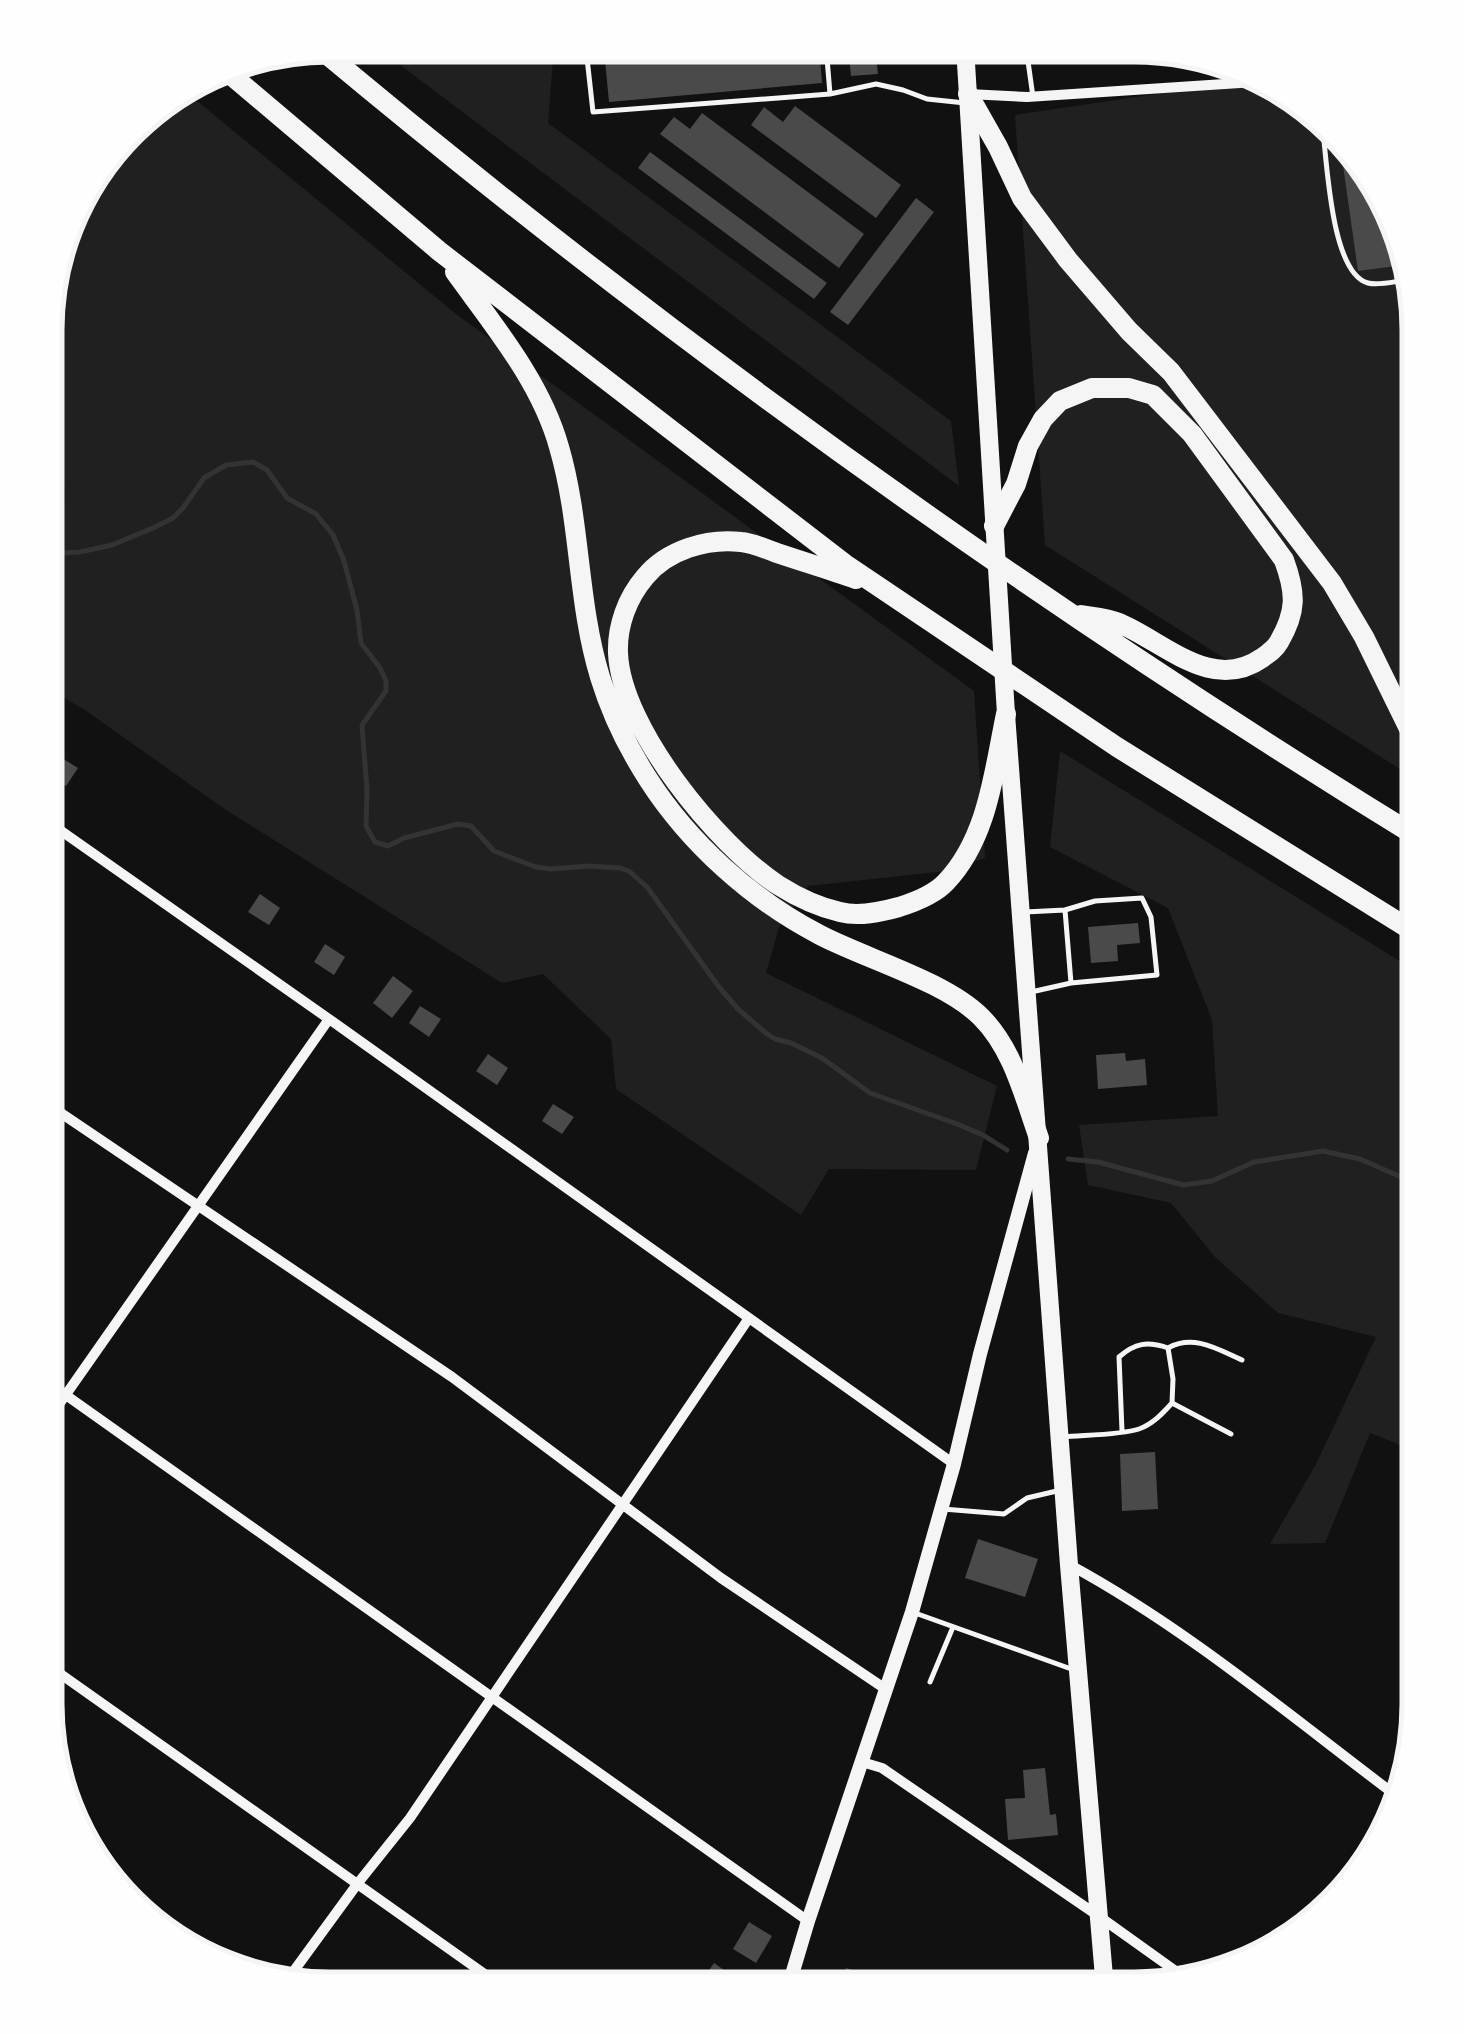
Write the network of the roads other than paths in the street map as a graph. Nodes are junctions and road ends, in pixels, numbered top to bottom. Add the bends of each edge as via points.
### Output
1 (336, 62) edge
2 (587, 62) edge
3 (827, 62) edge
4 (966, 62) edge
5 (1028, 62) edge
6 (237, 79) edge
7 (1237, 83) edge
8 (830, 94) junction
9 (1034, 97) junction
10 (968, 99) junction
11 (1325, 143) edge
12 (439, 251) junction
13 (1396, 281) edge
14 (994, 526) junction
15 (880, 587) junction
16 (1069, 612) junction
17 (1006, 714) junction
18 (1402, 715) edge
19 (1402, 827) edge
20 (62, 832) edge
21 (1065, 910) junction
22 (1022, 912) junction
23 (1402, 924) edge
24 (1071, 983) junction
25 (1028, 992) junction
26 (329, 1019) junction
27 (62, 1114) edge
28 (1039, 1138) junction
29 (196, 1206) junction
30 (750, 1318) junction
31 (1168, 1348) junction
32 (1242, 1360) dead end
33 (62, 1393) edge
34 (65, 1395) junction
35 (62, 1399) edge
36 (1172, 1403) junction
37 (1122, 1431) junction
38 (1231, 1434) dead end
39 (1060, 1438) junction
40 (954, 1464) junction
41 (1064, 1490) junction
42 (623, 1505) junction
43 (940, 1509) junction
44 (1069, 1565) junction
45 (912, 1612) junction
46 (954, 1627) junction
47 (1078, 1671) junction
48 (62, 1674) edge
49 (930, 1682) dead end
50 (887, 1690) junction
51 (492, 1699) junction
52 (862, 1762) junction
53 (1387, 1789) edge
54 (358, 1883) junction
55 (1100, 1917) junction
56 (808, 1921) junction
57 (1171, 1968) edge
58 (295, 1969) edge
59 (482, 1972) edge
60 (793, 1972) edge
61 (1104, 1972) edge

1 - 16 highway via 676,333
2 - 8 lane via 593,112
3 - 8 lane
4 - 10 main road
5 - 9 lane
6 - 12 highway
7 - 9 street
8 - 10 lane via 876,84 927,99
9 - 10 street
10 - 14 main road
10 - 18 highway via 1022,198 1068,260 1171,372 1332,583
11 - 13 lane via 1336,230 1352,274 1370,284
12 - 15 highway
12 - 28 highway via 548,415 569,482 600,676 649,781 684,827 762,900 979,1015 1001,1042
14 - 16 highway via 1028,446 1060,401 1092,388 1129,388 1153,395 1192,434 1284,560 1294,610 1276,648 1242,669 1222,671 1175,655 1117,622
14 - 17 main road
15 - 17 highway via 744,542 711,542 671,556 636,588 620,628 626,694 681,791 732,846 812,904 845,914 916,902 944,885 982,823
15 - 23 highway via 1184,790
16 - 19 highway
17 - 22 main road
20 - 26 street
21 - 22 lane
21 - 24 lane
21 - 24 lane via 1142,898 1152,917 1158,975
22 - 25 main road
24 - 25 lane
25 - 28 main road
26 - 29 street
26 - 30 street
27 - 29 street
28 - 39 main road
28 - 40 street
29 - 34 street
29 - 42 street via 452,1377
30 - 40 street
30 - 42 street
31 - 32 lane via 1204,1342
31 - 36 lane
31 - 37 lane via 1133,1345 1119,1358
33 - 34 street
34 - 35 street
34 - 51 street
36 - 37 lane via 1138,1430
36 - 38 lane
37 - 39 lane
39 - 41 main road
40 - 43 street
41 - 43 lane via 1027,1498 1004,1514
41 - 44 main road
42 - 50 street
42 - 51 street
43 - 45 street
44 - 47 main road
44 - 53 street via 1220,1663
45 - 46 lane
45 - 50 street
46 - 47 lane
46 - 49 lane
47 - 55 main road
48 - 54 street
50 - 52 street
51 - 54 street
51 - 56 street
52 - 55 street via 882,1768
52 - 56 street
54 - 58 street
54 - 59 street
55 - 57 street
55 - 61 main road
56 - 60 street

